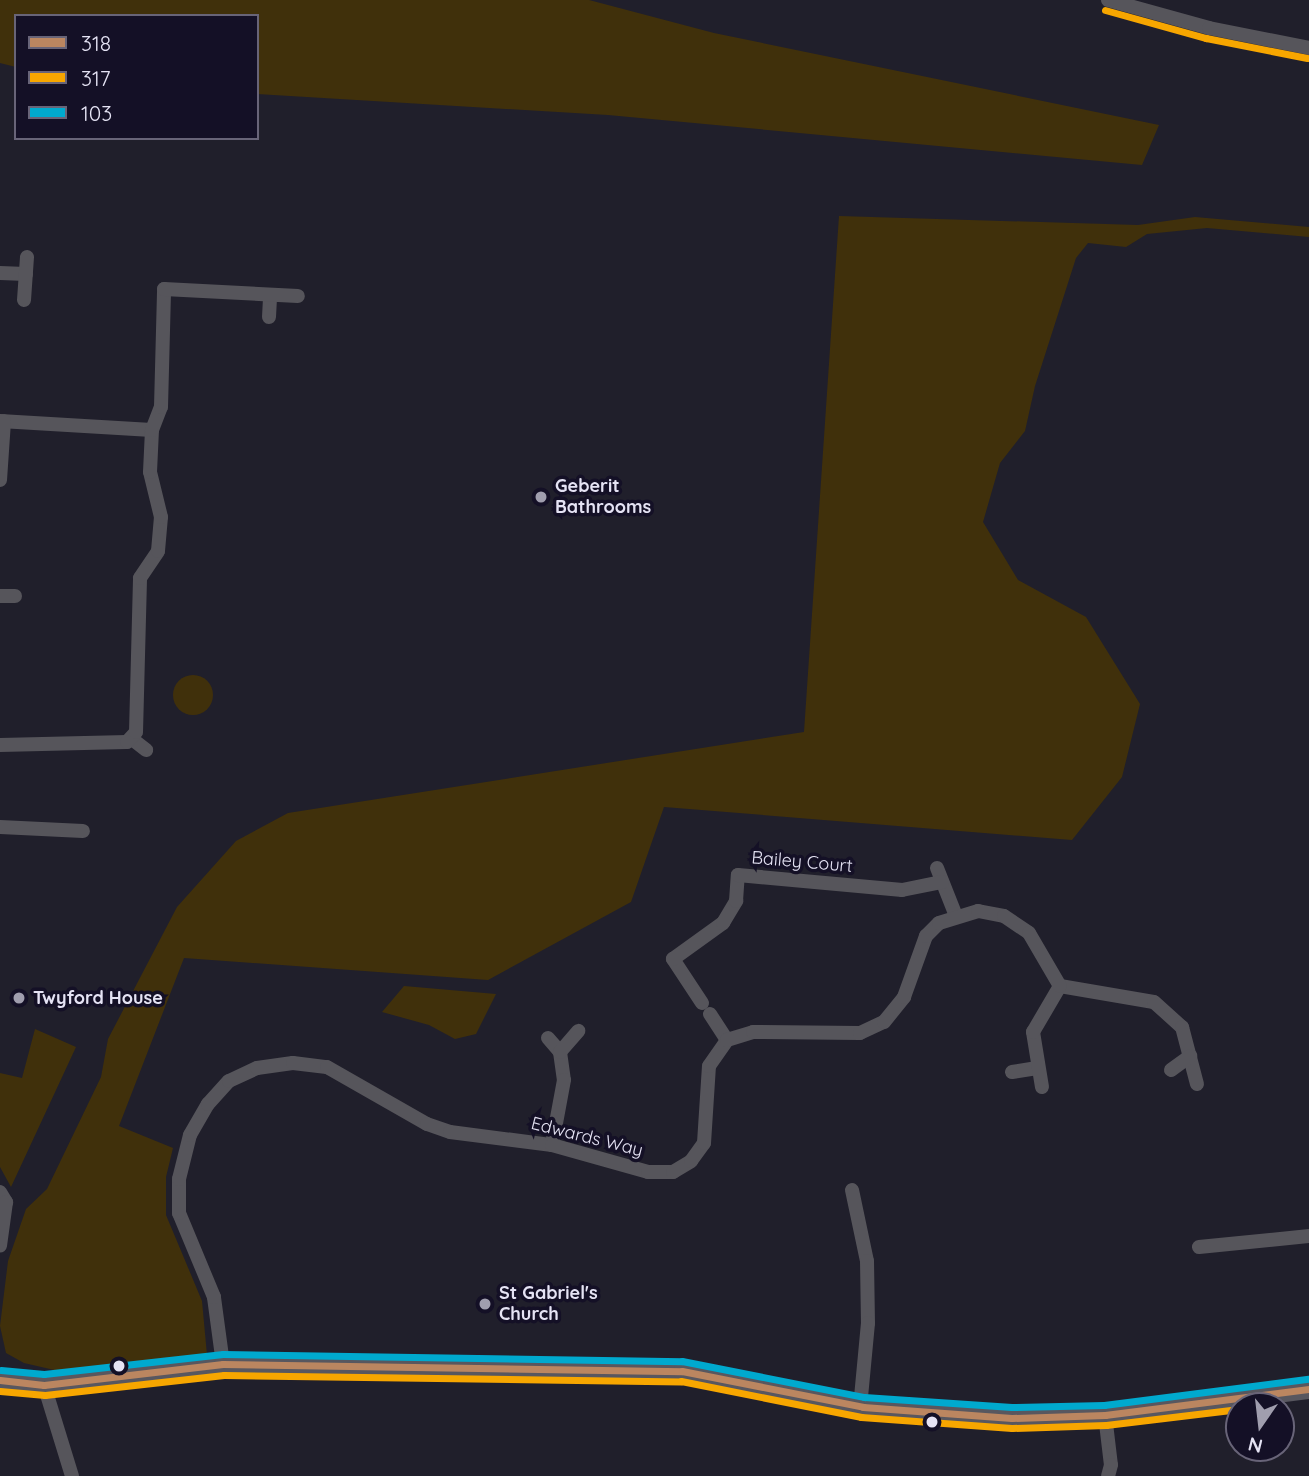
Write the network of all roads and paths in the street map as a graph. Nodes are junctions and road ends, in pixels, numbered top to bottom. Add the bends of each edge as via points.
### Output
1 (1108, 0) edge
2 (1309, 48) edge
3 (27, 257) dead end
4 (0, 273) edge
5 (26, 274) junction
6 (270, 295) junction
7 (298, 296) dead end
8 (24, 300) dead end
9 (269, 317) dead end
10 (2, 421) edge
11 (152, 430) junction
12 (0, 480) edge
13 (0, 596) edge
14 (15, 596) dead end
15 (132, 739) junction
16 (0, 745) edge
17 (146, 750) dead end
18 (0, 827) edge
19 (83, 831) dead end
20 (956, 916) junction
21 (1060, 986) junction
22 (578, 1031) dead end
23 (548, 1038) dead end
24 (727, 1040) junction
25 (560, 1052) junction
26 (1189, 1056) junction
27 (1036, 1068) junction
28 (1171, 1070) dead end
29 (1012, 1073) dead end
30 (1197, 1084) dead end
31 (1042, 1087) dead end
32 (552, 1145) junction
33 (852, 1190) dead end
34 (0, 1192) edge
35 (1309, 1236) edge
36 (0, 1245) edge
37 (1199, 1247) dead end
38 (223, 1364) junction
39 (0, 1380) edge
40 (44, 1385) junction
41 (1309, 1389) edge
42 (860, 1407) junction
43 (1105, 1415) junction
44 (72, 1476) edge
45 (1108, 1476) edge

1 - 2 street via 1209,28
3 - 5 street
4 - 5 street
5 - 8 street
6 - 7 street
6 - 9 street
6 - 11 street via 164,289 161,407
10 - 11 street
10 - 12 street
11 - 15 street via 150,472 161,517 158,551 140,578 136,732
13 - 14 street
15 - 16 street
15 - 17 street
18 - 19 street
20 - 21 street via 978,912 1004,916 1029,933
20 - 24 street via 926,936 904,996 884,1022 860,1033 753,1032
20 - 24 street, Bailey Court via 939,875 902,890 738,875 736,901 723,923 673,959
21 - 26 street via 1154,1002 1188,1023
21 - 27 street via 1033,1032
22 - 25 street
23 - 25 street
24 - 32 street, Edwards Way via 709,1066 704,1143 682,1167 673,1172 648,1172
25 - 32 street via 564,1080
26 - 28 street
26 - 30 street
27 - 29 street
27 - 31 street
32 - 38 street, Edwards Way via 427,1124 317,1065 272,1064 229,1081 208,1104 190,1135 179,1179 179,1213 214,1297
33 - 42 street via 867,1261 868,1323
34 - 36 street via 6,1202
35 - 37 street
38 - 40 main road
38 - 42 main road via 682,1371
39 - 40 main road
40 - 44 street
41 - 43 main road
42 - 43 main road via 1012,1418
43 - 45 street via 1111,1465

